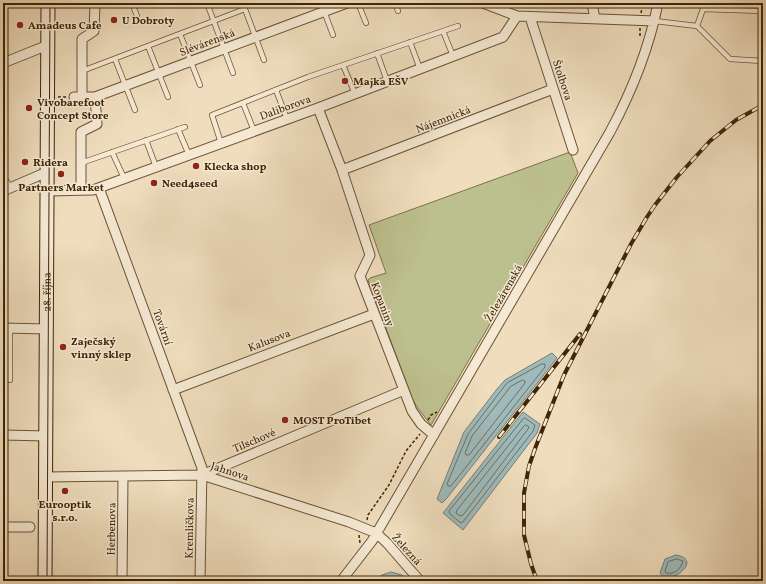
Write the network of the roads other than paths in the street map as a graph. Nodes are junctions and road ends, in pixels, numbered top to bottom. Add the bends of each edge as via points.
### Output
1 (53, 3) edge
2 (132, 3) edge
3 (206, 3) edge
4 (347, 3) edge
5 (358, 3) edge
6 (395, 3) edge
7 (592, 3) edge
8 (658, 3) edge
9 (96, 4) edge
10 (486, 4) edge
11 (324, 11) junction
12 (398, 11) dead end
13 (763, 11) edge
14 (137, 16) dead end
15 (517, 16) junction
16 (530, 16) junction
17 (595, 18) junction
18 (213, 21) junction
19 (654, 21) junction
20 (366, 23) dead end
21 (458, 26) dead end
22 (697, 26) junction
23 (443, 31) junction
24 (180, 34) junction
25 (332, 35) dead end
26 (255, 37) junction
27 (410, 42) junction
28 (48, 44) junction
29 (148, 46) junction
30 (223, 49) junction
31 (377, 54) junction
32 (453, 56) junction
33 (115, 59) junction
34 (264, 60) dead end
35 (763, 61) edge
36 (191, 62) junction
37 (3, 63) edge
38 (343, 65) junction
39 (420, 69) junction
40 (82, 71) junction
41 (233, 73) dead end
42 (159, 74) junction
43 (387, 81) junction
44 (200, 85) dead end
45 (126, 86) junction
46 (553, 89) junction
47 (276, 90) junction
48 (355, 94) junction
49 (95, 97) junction
50 (168, 97) dead end
51 (243, 103) junction
52 (318, 108) junction
53 (135, 110) dead end
54 (287, 119) junction
55 (185, 127) dead end
56 (178, 129) junction
57 (254, 131) junction
58 (146, 140) junction
59 (221, 143) junction
60 (573, 150) dead end
61 (112, 152) junction
62 (189, 155) junction
63 (81, 163) junction
64 (156, 167) junction
65 (342, 170) junction
66 (47, 172) junction
67 (3, 176) edge
68 (124, 178) junction
69 (99, 188) junction
70 (7, 189) edge
71 (81, 190) junction
72 (47, 191) junction
73 (374, 314) junction
74 (46, 328) junction
75 (7, 329) edge
76 (10, 380) dead end
77 (173, 390) junction
78 (404, 390) junction
79 (3, 435) edge
80 (434, 435) junction
81 (46, 436) junction
82 (202, 475) junction
83 (45, 477) junction
84 (123, 477) junction
85 (30, 527) dead end
86 (3, 528) edge
87 (376, 533) junction
88 (45, 581) edge
89 (122, 581) edge
90 (200, 581) edge
91 (341, 581) edge
92 (420, 581) edge

1 - 28 main road, 28. října
2 - 14 lane
3 - 18 lane
4 - 11 street, Slévárenská
5 - 20 lane
6 - 12 lane
7 - 17 street
8 - 19 street, Železárenská
9 - 40 street via 94,31 82,39
10 - 15 street
11 - 25 lane
11 - 26 street, Slévárenská
13 - 22 lane via 703,9
15 - 16 street
15 - 32 street, Daliborova via 502,38
16 - 17 street
16 - 46 street, Štolbova
17 - 19 street
18 - 24 lane
18 - 26 lane via 244,9
18 - 30 lane
19 - 22 lane
19 - 80 street, Železárenská via 634,84 610,132
21 - 23 lane
22 - 35 lane via 730,59
23 - 27 lane
23 - 32 lane
24 - 29 lane
24 - 36 lane
26 - 30 street, Slévárenská
26 - 34 lane
27 - 31 lane
27 - 39 lane
28 - 37 street
28 - 66 main road, 28. října
29 - 33 lane
29 - 42 lane
30 - 36 street, Slévárenská
30 - 41 lane
31 - 38 lane
31 - 43 lane
32 - 39 street, Daliborova
33 - 40 lane
33 - 45 lane
36 - 42 street, Slévárenská
36 - 44 lane
38 - 47 lane
38 - 48 lane
39 - 43 street, Daliborova
40 - 49 street, Slévárenská via 78,97
42 - 45 street, Slévárenská
42 - 50 lane
43 - 48 street, Daliborova
45 - 49 street, Slévárenská
45 - 53 lane
46 - 60 street, Štolbova
46 - 65 street, Nájemnická
47 - 51 lane
47 - 54 lane
48 - 52 street, Daliborova
49 - 63 street via 97,124 81,132
51 - 57 lane
51 - 59 lane via 212,115
52 - 54 street, Daliborova
52 - 65 street, Kopaniny
54 - 57 street, Daliborova
55 - 56 lane
56 - 58 lane
56 - 62 lane
57 - 59 street, Daliborova
58 - 61 lane
58 - 64 lane
59 - 62 street, Daliborova
61 - 63 lane
61 - 68 lane
62 - 64 street, Daliborova
63 - 71 street
64 - 68 street, Daliborova
65 - 73 street, Kopaniny via 370,255 360,276
66 - 70 street
66 - 72 main road, 28. října
67 - 70 lane
68 - 69 street, Daliborova
69 - 71 street, Daliborova
69 - 77 street, Tovární
71 - 72 street, Daliborova
72 - 74 main road, 28. října
73 - 77 street, Kalusova
73 - 78 street, Kopaniny
74 - 75 street
74 - 81 main road, 28. října
75 - 76 lane
77 - 82 street, Tovární via 202,468
78 - 80 street, Kopaniny via 412,411 424,428
78 - 82 street, Tilschové
79 - 81 street
80 - 87 street, Železárenská
81 - 83 main road, 28. října
82 - 84 street, Jahnova
82 - 87 street, Jahnova
82 - 90 street, Kremličkova
83 - 84 street, Jahnova
83 - 88 main road, 28. října
84 - 89 street, Herbenova
85 - 86 street
87 - 91 street, Železárenská
87 - 92 street, Železná

